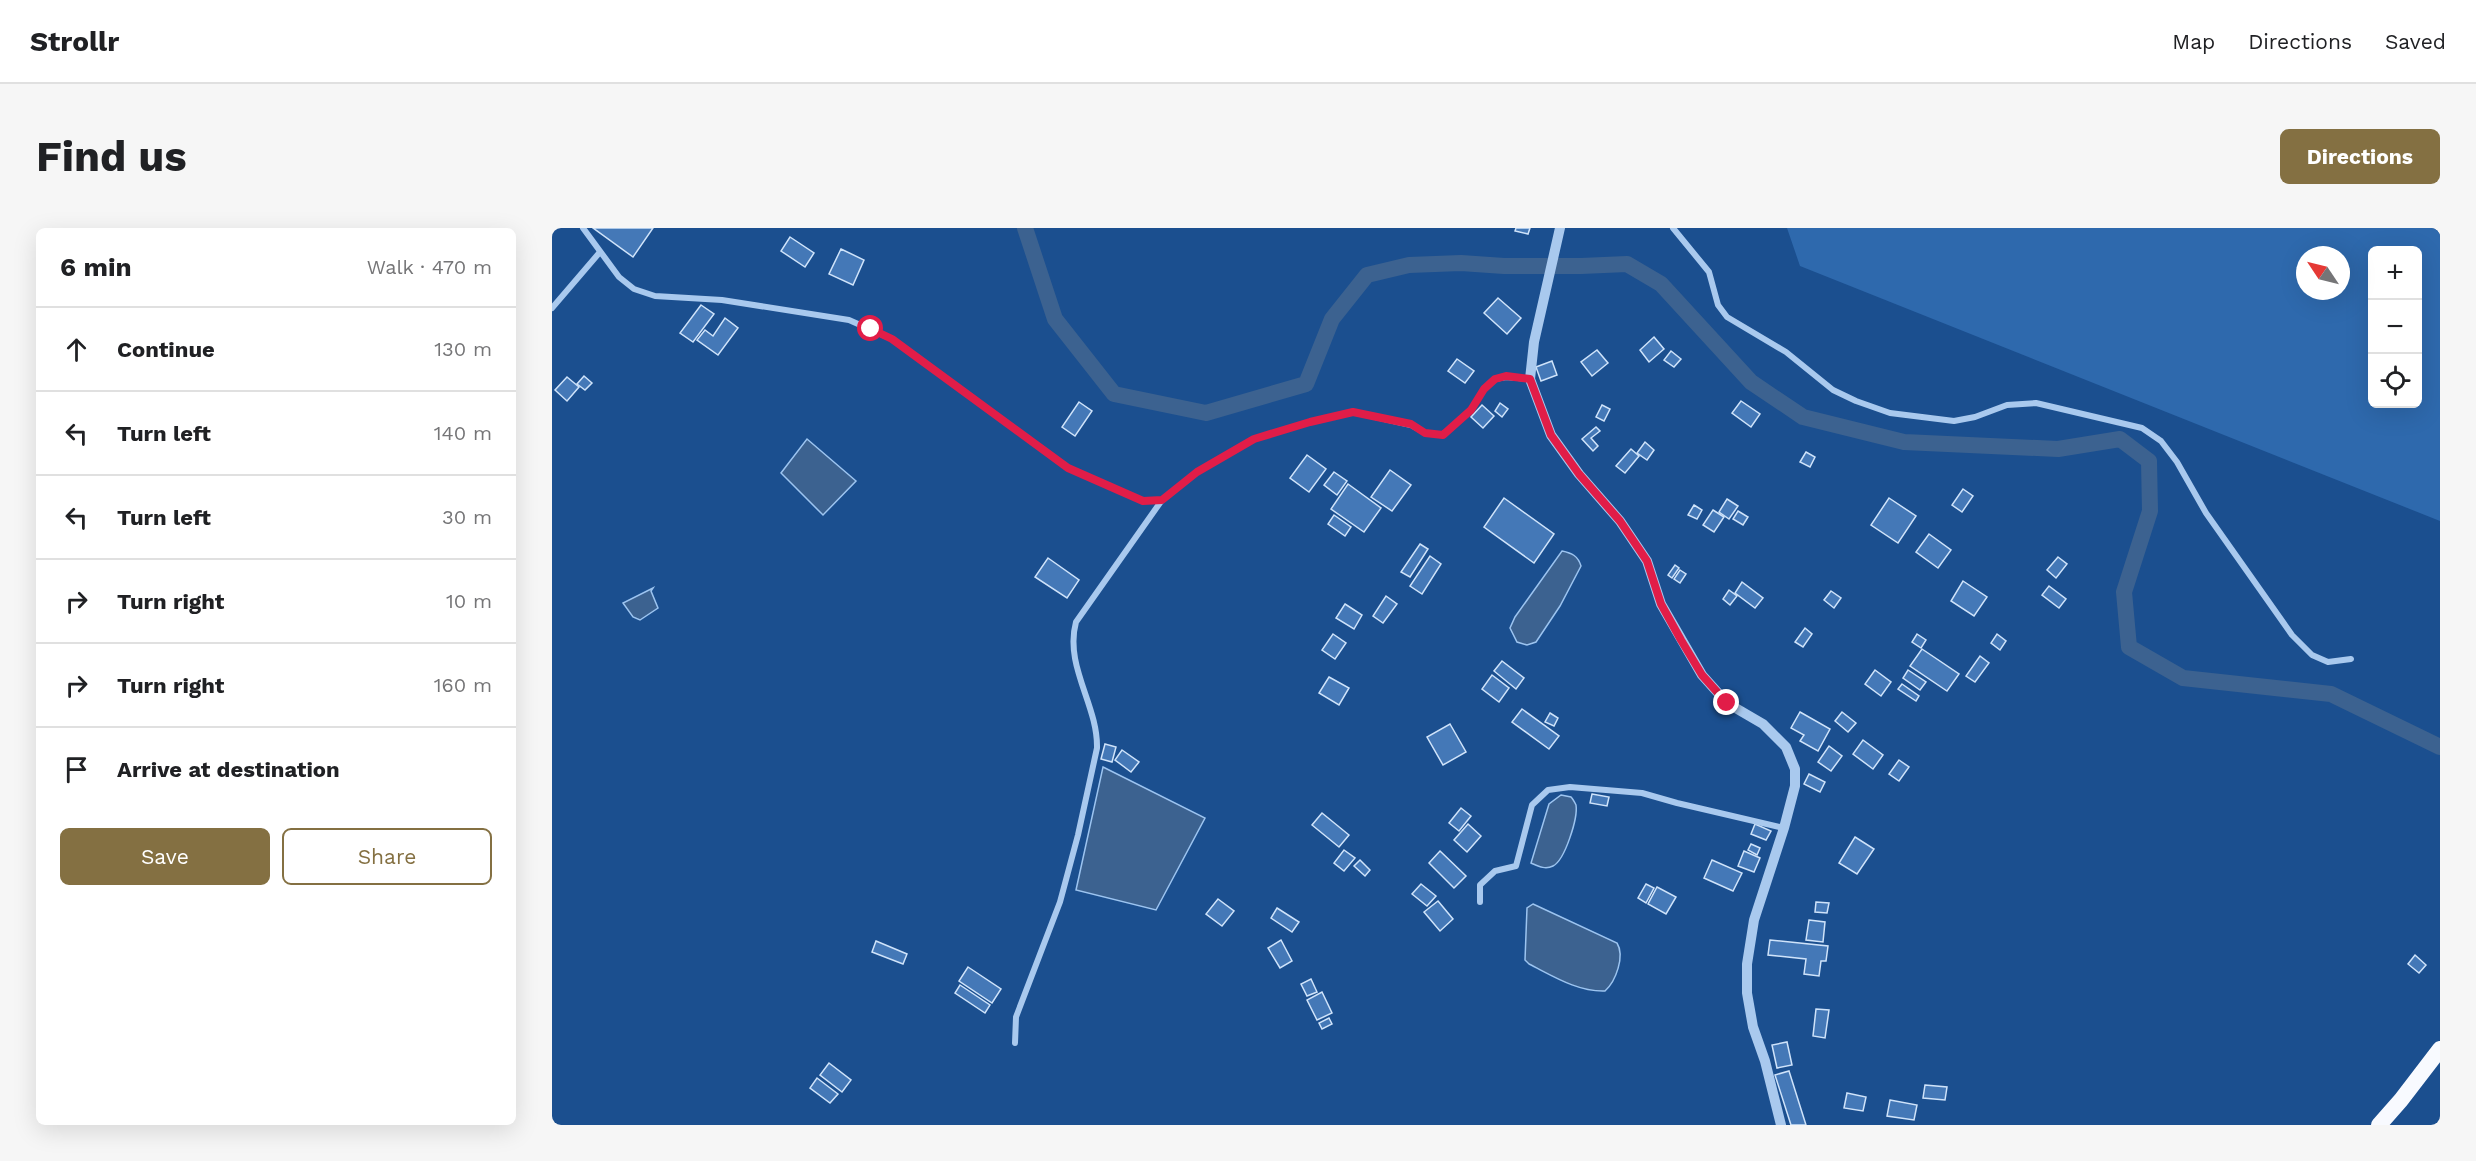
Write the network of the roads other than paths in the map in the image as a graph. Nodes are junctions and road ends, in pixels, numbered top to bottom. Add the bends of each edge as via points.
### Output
1 (584, 228) edge
2 (1560, 228) edge
3 (1673, 228) edge
4 (600, 252) junction
5 (552, 308) edge
6 (1530, 379) junction
7 (1162, 500) junction
8 (2352, 659) dead end
9 (1784, 828) junction
10 (1480, 902) dead end
11 (1015, 1042) dead end
12 (2440, 1049) edge
13 (1781, 1125) edge
14 (2379, 1125) edge

1 - 4 street
2 - 6 street via 1534,342
3 - 8 street via 1709,272 1718,305 1727,317 1786,352 1833,390 1856,401 1890,413 1954,421 2007,405 2036,403 2142,428 2161,441 2177,462 2206,513 2292,635 2312,655 2328,662
4 - 5 street
4 - 7 street via 619,277 634,289 655,296 722,300 849,320 871,329 892,339 1068,468 1143,501
6 - 7 street via 1495,379 1471,410 1443,435 1353,412 1254,439 1197,472
6 - 9 street via 1551,435 1647,561 1661,604 1702,675 1727,703 1763,724 1786,747 1795,769 1795,786
7 - 11 street via 1076,622 1072,639 1097,734 1097,748 1060,902 1016,1017
9 - 10 street via 1642,793 1570,787 1548,790 1532,806 1516,866 1495,871 1480,885
9 - 13 street via 1754,920 1747,964 1753,1027 1766,1061
12 - 14 highway

